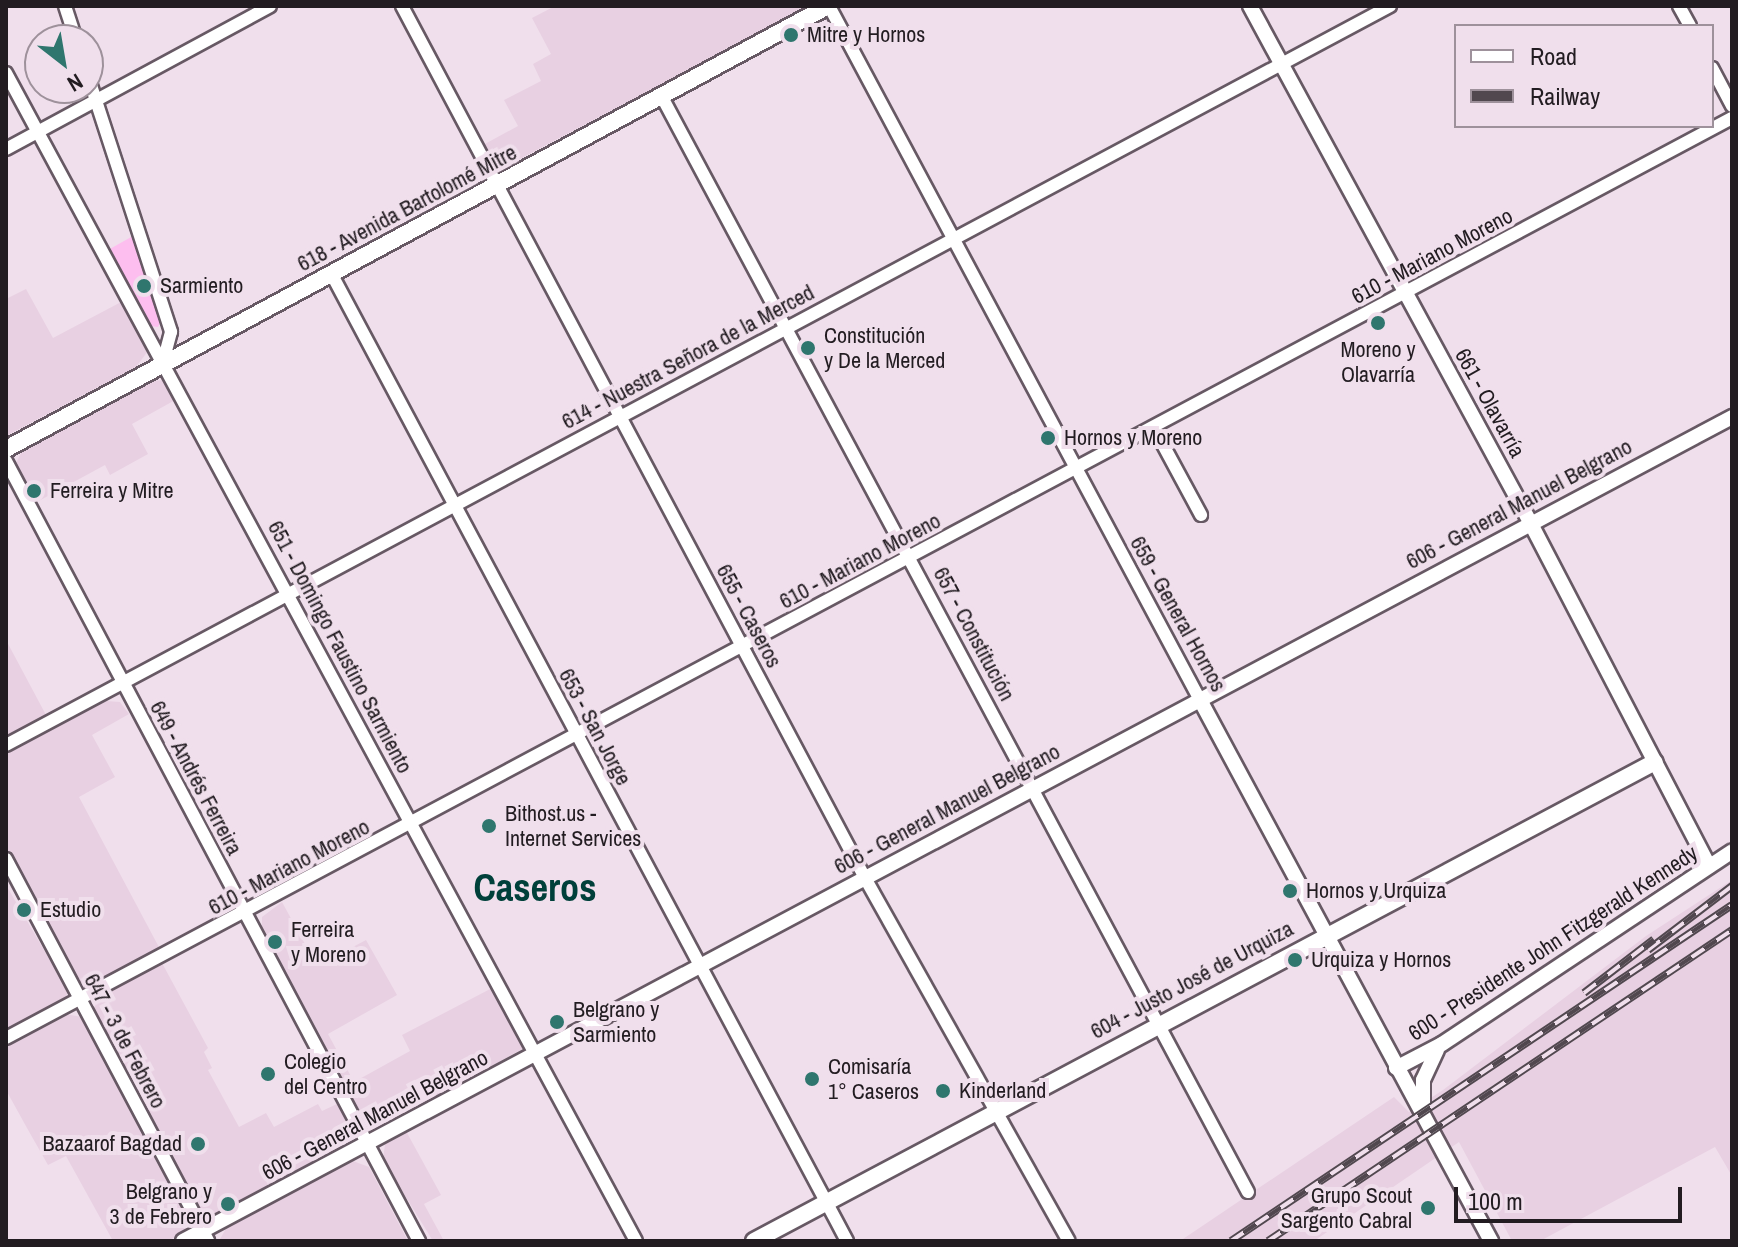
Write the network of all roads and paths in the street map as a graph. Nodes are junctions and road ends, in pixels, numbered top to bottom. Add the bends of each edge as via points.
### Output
1 (270, 6) edge
2 (402, 6) edge
3 (828, 6) edge
4 (1250, 6) edge
5 (1390, 6) edge
6 (1679, 6) edge
7 (1689, 24) edge
8 (1280, 64) junction
9 (1714, 72) edge
10 (6, 73) edge
11 (104, 97) edge
12 (662, 97) junction
13 (90, 104) edge
14 (97, 104) edge
15 (1732, 106) edge
16 (1732, 118) edge
17 (1713, 128) edge
18 (1714, 128) edge
19 (37, 133) junction
20 (6, 149) edge
21 (497, 185) junction
22 (952, 237) junction
23 (331, 273) junction
24 (1406, 293) junction
25 (785, 328) junction
26 (163, 362) junction
27 (618, 417) junction
28 (1732, 417) edge
29 (1154, 428) junction
30 (6, 449) edge
31 (6, 461) edge
32 (1074, 469) junction
33 (454, 505) junction
34 (1201, 515) dead end
35 (1530, 522) junction
36 (911, 558) junction
37 (289, 594) junction
38 (742, 646) junction
39 (123, 682) junction
40 (1199, 698) junction
41 (577, 736) junction
42 (6, 745) edge
43 (1655, 762) junction
44 (1034, 789) junction
45 (413, 823) junction
46 (1732, 851) edge
47 (6, 859) edge
48 (1709, 866) junction
49 (865, 878) junction
50 (245, 913) junction
51 (1322, 935) junction
52 (700, 966) junction
53 (80, 999) junction
54 (1160, 1024) junction
55 (6, 1038) edge
56 (1442, 1044) junction
57 (536, 1055) junction
58 (1396, 1068) junction
59 (995, 1111) junction
60 (1423, 1114) junction
61 (367, 1144) junction
62 (1248, 1192) dead end
63 (827, 1202) junction
64 (206, 1236) edge
65 (183, 1241) edge
66 (419, 1241) edge
67 (636, 1241) edge
68 (754, 1241) edge
69 (847, 1241) edge
70 (1069, 1241) edge
71 (1491, 1241) edge

1 - 11 street
2 - 21 street, 655 - Caseros
3 - 12 main road, 618 - Avenida Bartolomé Mitre
3 - 22 street, 659 - General Hornos
4 - 8 street, 661 - Olavarría
5 - 8 street, 614 - Nuestra Señora de la Merced
6 - 7 street
8 - 22 street, 614 - Nuestra Señora de la Merced
8 - 24 street, 661 - Olavarría
9 - 15 street
10 - 19 street, 651 - Domingo Faustino Sarmiento
12 - 21 main road, 618 - Avenida Bartolomé Mitre
12 - 25 street, 657 - Constitución
13 - 19 street
14 - 26 street via 171,332
16 - 18 street, 610 - Mariano Moreno
17 - 24 street, 610 - Mariano Moreno
19 - 20 street
19 - 26 street, 651 - Domingo Faustino Sarmiento
21 - 23 main road, 618 - Avenida Bartolomé Mitre
21 - 27 street, 655 - Caseros
22 - 25 street, 614 - Nuestra Señora de la Merced
22 - 32 street, 659 - General Hornos
23 - 26 main road, 618 - Avenida Bartolomé Mitre
23 - 33 street, 653 - San Jorge
24 - 29 street, 610 - Mariano Moreno
24 - 35 street, 661 - Olavarría
25 - 27 street, 614 - Nuestra Señora de la Merced
25 - 36 street, 657 - Constitución
26 - 30 main road, 618 - Avenida Bartolomé Mitre
26 - 37 street, 651 - Domingo Faustino Sarmiento
27 - 33 street, 614 - Nuestra Señora de la Merced
27 - 38 street, 655 - Caseros
28 - 35 street, 606 - General Manuel Belgrano
29 - 32 street, 610 - Mariano Moreno
29 - 34 street
31 - 39 street, 649 - Andrés Ferreira
32 - 36 street, 610 - Mariano Moreno
32 - 40 street, 659 - General Hornos
33 - 37 street, 614 - Nuestra Señora de la Merced
33 - 41 street, 653 - San Jorge
35 - 40 street, 606 - General Manuel Belgrano
35 - 43 street, 661 - Olavarría
36 - 38 street, 610 - Mariano Moreno
36 - 44 street, 657 - Constitución
37 - 39 street, 614 - Nuestra Señora de la Merced
37 - 45 street, 651 - Domingo Faustino Sarmiento
38 - 41 street, 610 - Mariano Moreno
38 - 49 street, 655 - Caseros
39 - 42 street, 614 - Nuestra Señora de la Merced
39 - 50 street, 649 - Andrés Ferreira
40 - 44 street, 606 - General Manuel Belgrano
40 - 51 street, 659 - General Hornos
41 - 45 street, 610 - Mariano Moreno
41 - 52 street, 653 - San Jorge
43 - 48 street, 661 - Olavarría
43 - 51 main road, 604 - Justo José de Urquiza
44 - 49 street, 606 - General Manuel Belgrano
44 - 54 street, 657 - Constitución
45 - 50 street, 610 - Mariano Moreno
45 - 57 street, 651 - Domingo Faustino Sarmiento
46 - 48 street, 600 - Presidente John Fitzgerald Kennedy
47 - 53 street, 647 - 3 de Febrero
48 - 56 street, 600 - Presidente John Fitzgerald Kennedy
49 - 52 street, 606 - General Manuel Belgrano
49 - 59 street, 655 - Caseros
50 - 53 street, 610 - Mariano Moreno
50 - 61 street, 649 - Andrés Ferreira
51 - 54 main road, 604 - Justo José de Urquiza
51 - 58 street, 659 - General Hornos
52 - 57 street, 606 - General Manuel Belgrano
52 - 63 street, 653 - San Jorge
53 - 55 street, 610 - Mariano Moreno
53 - 64 street, 647 - 3 de Febrero
54 - 59 main road, 604 - Justo José de Urquiza
54 - 62 street, 657 - Constitución
56 - 58 street, 600 - Presidente John Fitzgerald Kennedy
56 - 60 street via 1428,1061
57 - 61 street, 606 - General Manuel Belgrano
57 - 67 street, 651 - Domingo Faustino Sarmiento
58 - 60 street, 659 - General Hornos
59 - 63 main road, 604 - Justo José de Urquiza
59 - 70 street, 655 - Caseros
60 - 71 street, 659 - General Hornos
61 - 64 street, 606 - General Manuel Belgrano
61 - 66 street, 649 - Andrés Ferreira
63 - 68 main road, 604 - Justo José de Urquiza
63 - 69 street, 653 - San Jorge
64 - 65 street, 606 - General Manuel Belgrano

